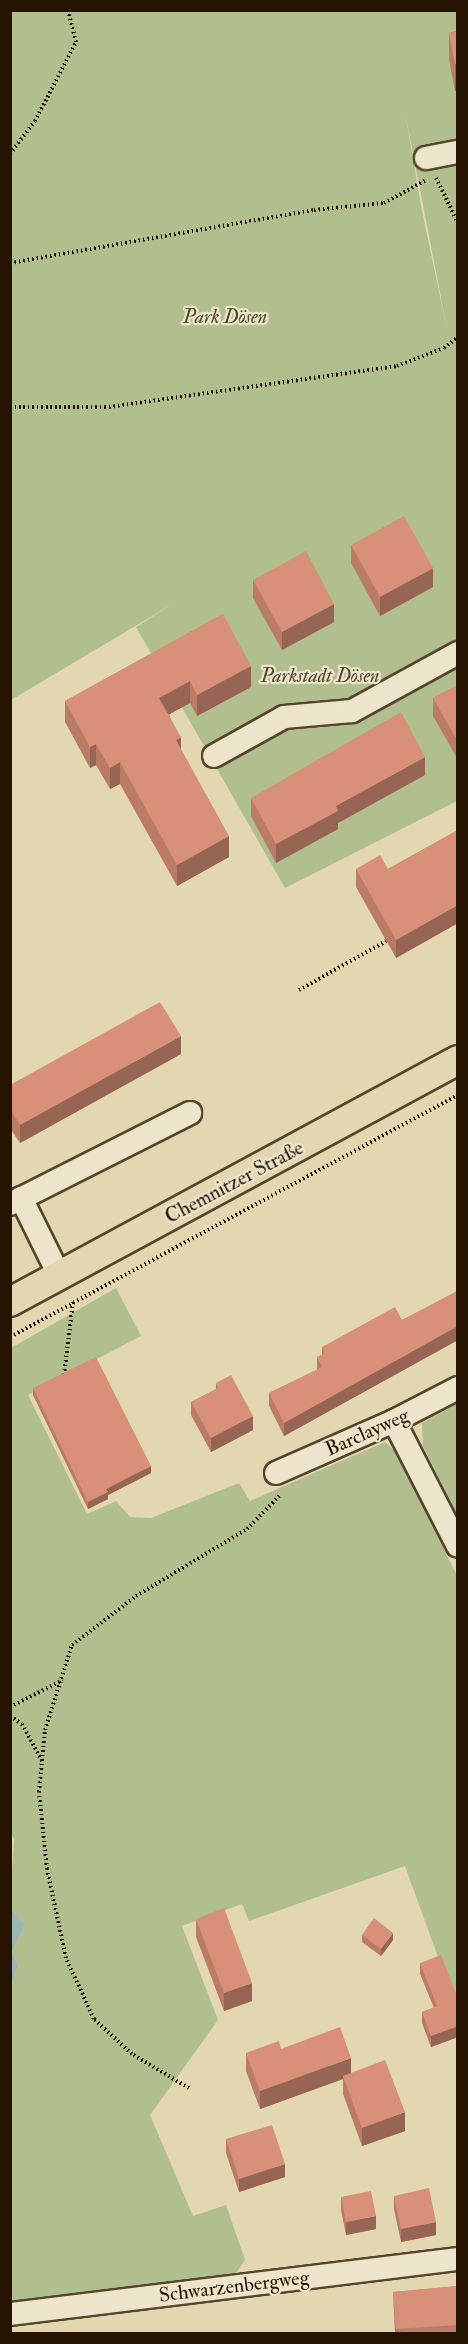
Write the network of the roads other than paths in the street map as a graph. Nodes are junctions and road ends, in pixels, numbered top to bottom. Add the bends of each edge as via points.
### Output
1 (458, 152) edge
2 (426, 158) dead end
3 (458, 653) edge
4 (214, 756) dead end
5 (458, 1060) edge
6 (190, 1113) dead end
7 (16, 1201) edge
8 (59, 1275) junction
9 (10, 1302) edge
10 (458, 1388) edge
11 (394, 1421) junction
12 (276, 1473) road end
13 (458, 1546) edge
14 (458, 2259) edge
15 (10, 2314) edge

1 - 2 street
3 - 4 street via 352,711 284,717
5 - 8 main road, Chemnitzer Straße
6 - 7 street
7 - 8 street
8 - 9 main road, Chemnitzer Straße
10 - 11 street, Barclayweg
11 - 12 street, Barclayweg
11 - 13 street
14 - 15 street, Schwarzenbergweg

